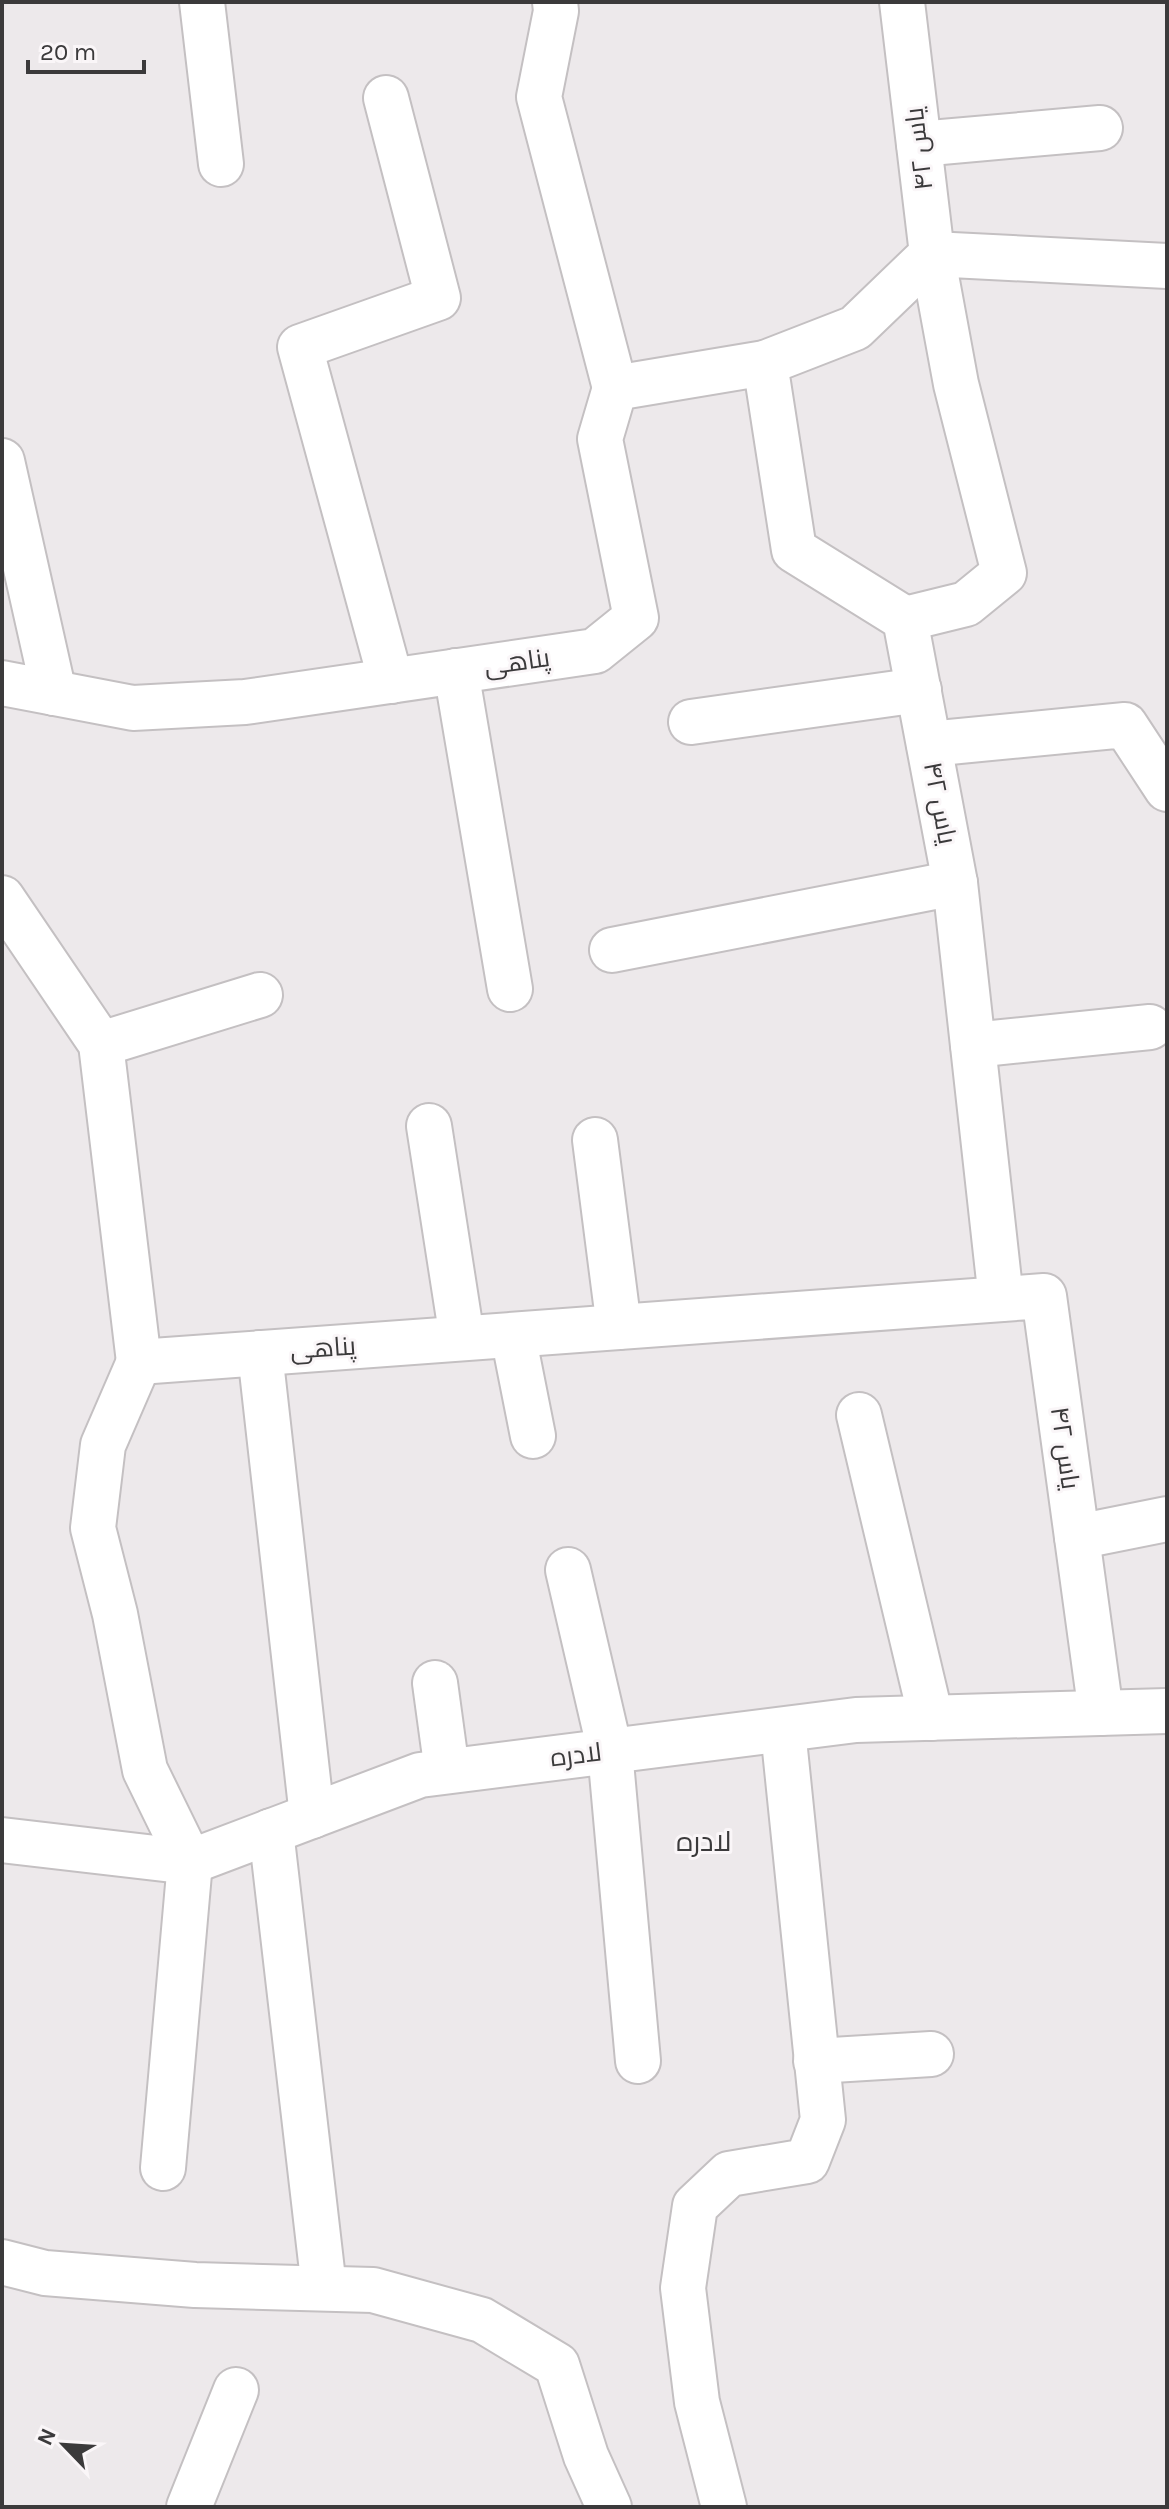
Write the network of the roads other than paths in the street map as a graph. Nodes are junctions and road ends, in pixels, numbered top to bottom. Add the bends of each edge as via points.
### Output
1 (202, 2) edge
2 (555, 2) edge
3 (902, 2) edge
4 (386, 98) dead end
5 (1100, 128) dead end
6 (919, 144) junction
7 (221, 164) dead end
8 (932, 254) junction
9 (1167, 266) edge
10 (765, 363) junction
11 (615, 388) junction
12 (2, 461) edge
13 (905, 619) junction
14 (456, 671) junction
15 (391, 681) junction
16 (2, 683) edge
17 (919, 690) junction
18 (54, 693) junction
19 (691, 722) dead end
20 (929, 744) junction
21 (1167, 789) edge
22 (955, 883) junction
23 (10, 922) edge
24 (612, 950) dead end
25 (510, 989) dead end
26 (260, 995) dead end
27 (1150, 1027) dead end
28 (101, 1044) junction
29 (973, 1045) junction
30 (429, 1126) dead end
31 (595, 1140) dead end
32 (1001, 1299) junction
33 (619, 1327) junction
34 (513, 1335) junction
35 (462, 1338) junction
36 (260, 1353) junction
37 (139, 1362) junction
38 (859, 1415) dead end
39 (533, 1436) dead end
40 (1167, 1519) edge
41 (1077, 1537) junction
42 (568, 1570) dead end
43 (435, 1683) dead end
44 (1167, 1711) edge
45 (1101, 1713) junction
46 (931, 1718) junction
47 (783, 1730) junction
48 (610, 1751) junction
49 (447, 1771) junction
50 (312, 1816) junction
51 (271, 1831) junction
52 (3, 1850) edge
53 (190, 1862) junction
54 (931, 2054) dead end
55 (638, 2061) dead end
56 (816, 2061) junction
57 (163, 2168) dead end
58 (2, 2262) edge
59 (324, 2288) junction
60 (236, 2390) dead end
61 (189, 2507) edge
62 (609, 2507) edge
63 (724, 2507) edge

1 - 7 street
2 - 11 street via 539,97
3 - 6 street, یاس ۴۲
4 - 15 street via 438,298 300,347
5 - 6 street
6 - 8 street, یاس ۴۲
8 - 9 street
8 - 10 street via 855,328
8 - 13 street, یاس ۴۲ via 956,384 1004,573 966,604
10 - 11 street
10 - 13 street via 794,550
11 - 14 street, پناهی via 600,439 636,618 595,651
12 - 18 street
13 - 17 street, یاس ۴۲
14 - 15 street, پناهی
14 - 25 street
15 - 18 street, پناهی via 245,702 133,708
16 - 18 street, پناهی
17 - 19 street
17 - 20 street, یاس ۴۲
20 - 21 street via 1125,725
20 - 22 street, یاس ۴۲
22 - 24 street
22 - 29 street, یاس ۴۲
23 - 28 street
26 - 28 street
27 - 29 street
28 - 37 street
29 - 32 street, یاس ۴۲
30 - 35 street
31 - 33 street
32 - 33 street, پناهی
32 - 41 street, یاس ۴۲ via 1044,1296
33 - 34 street, پناهی
34 - 35 street, پناهی
34 - 39 street
35 - 36 street, پناهی
36 - 37 street, پناهی
36 - 50 street
37 - 53 street via 103,1445 93,1528 145,1770
38 - 46 street
40 - 41 street
41 - 45 street, یاس ۴۲
42 - 48 street
43 - 49 street
44 - 45 street, لادره
45 - 46 street, لادره
46 - 47 street, لادره via 856,1720
47 - 48 street, لادره
47 - 56 street
48 - 49 street, لادره
48 - 55 street
49 - 50 street, لادره via 420,1775
50 - 51 street, لادره
51 - 53 street, لادره
51 - 59 street
52 - 53 street, لادره
53 - 57 street
54 - 56 street
56 - 63 street via 823,2120 807,2161 729,2174 695,2206 683,2288 697,2402
58 - 59 street via 45,2273
59 - 62 street via 373,2290 482,2320 557,2365 586,2456
60 - 61 street

